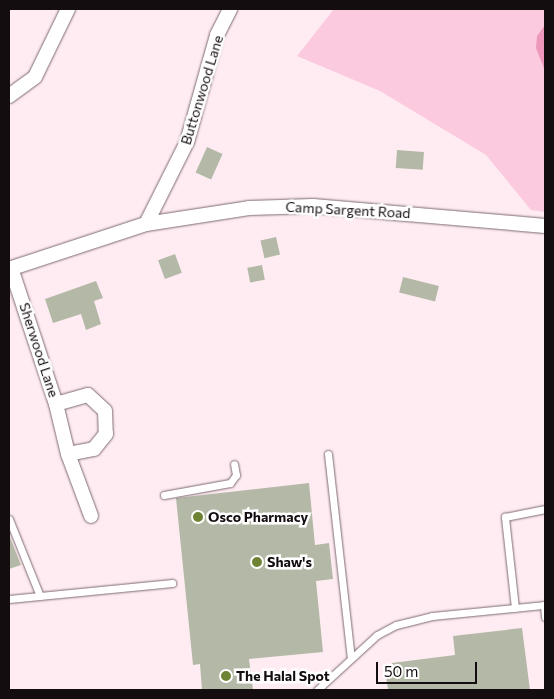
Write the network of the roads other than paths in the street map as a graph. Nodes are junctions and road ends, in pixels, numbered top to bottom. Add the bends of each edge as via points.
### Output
1 (68, 9) edge
2 (230, 9) edge
3 (9, 96) edge
4 (146, 224) junction
5 (545, 226) edge
6 (10, 268) edge
7 (56, 404) junction
8 (68, 454) junction
9 (328, 454) dead end
10 (234, 464) dead end
11 (164, 495) dead end
12 (545, 509) edge
13 (91, 516) dead end
14 (9, 519) edge
15 (172, 582) dead end
16 (40, 596) junction
17 (9, 599) edge
18 (544, 605) edge
19 (515, 608) junction
20 (545, 617) edge
21 (350, 658) junction
22 (318, 690) edge

1 - 3 street via 36,77
2 - 4 street, Buttonwood Lane via 217,35 187,142
4 - 5 street, Camp Sargent Road via 218,211 313,206
4 - 6 street, Camp Sargent Road
6 - 7 street, Sherwood Lane
7 - 8 street, Sherwood Lane
7 - 8 street, Sherwood Lane via 88,395 101,405 108,419 106,434 94,449
8 - 13 street, Sherwood Lane
9 - 21 lane
10 - 11 lane via 236,475 230,483
12 - 19 lane via 505,517
14 - 16 lane
15 - 16 lane
16 - 17 lane
18 - 19 lane
18 - 20 lane
19 - 21 lane via 414,619 377,635
21 - 22 lane

